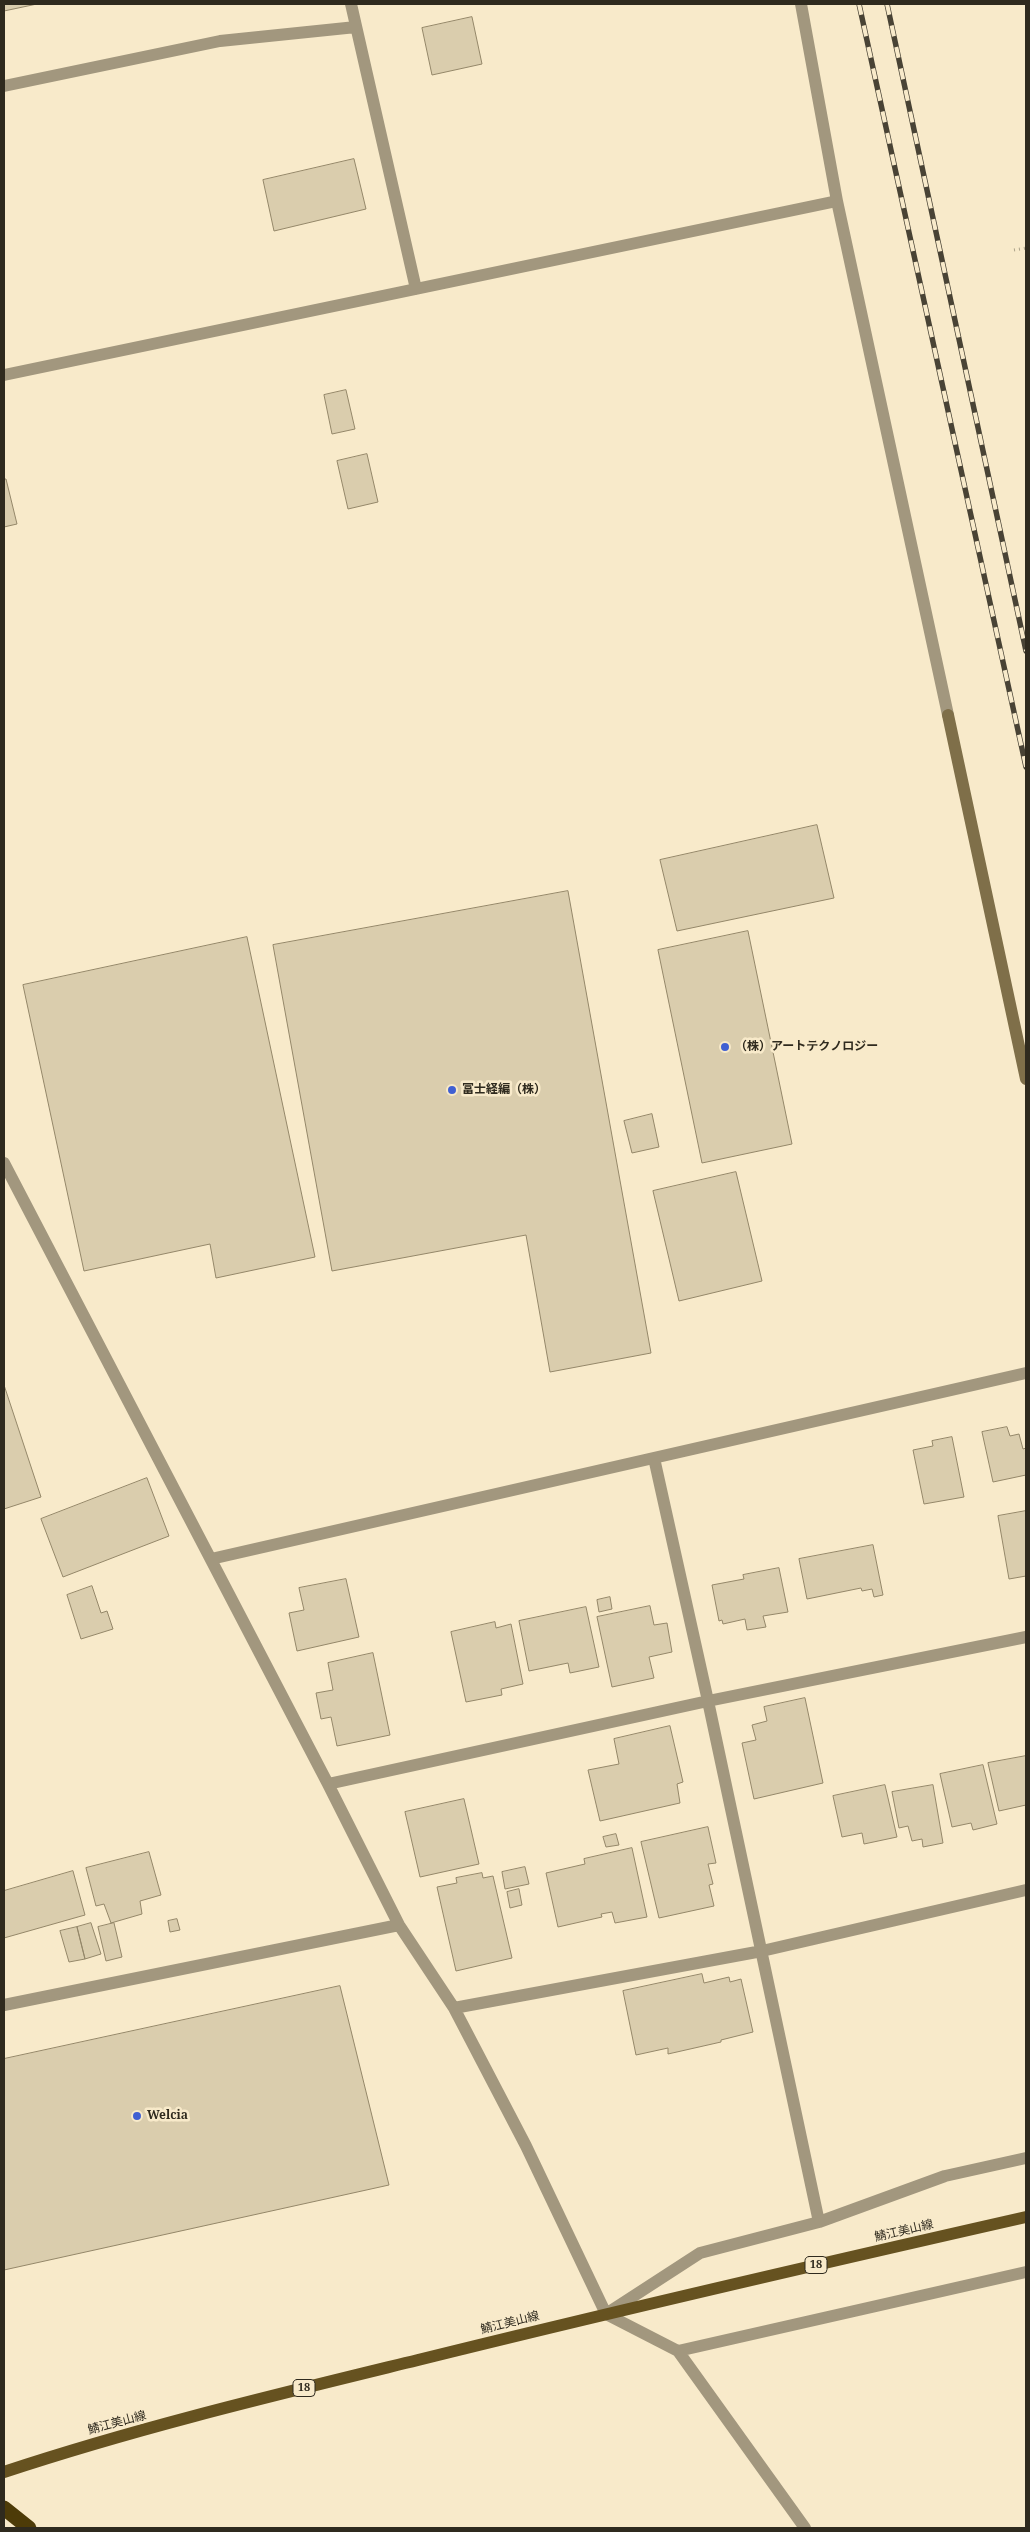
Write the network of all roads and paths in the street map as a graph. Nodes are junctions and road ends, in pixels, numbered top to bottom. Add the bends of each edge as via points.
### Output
1 (351, 4) edge
2 (801, 4) edge
3 (356, 27) junction
4 (4, 86) edge
5 (838, 201) junction
6 (1026, 248) edge
7 (1014, 250) dead end
8 (416, 289) junction
9 (4, 375) edge
10 (1026, 1079) edge
11 (4, 1163) edge
12 (1026, 1373) edge
13 (654, 1458) junction
14 (211, 1559) junction
15 (1026, 1637) edge
16 (708, 1701) junction
17 (328, 1784) junction
18 (1026, 1890) edge
19 (399, 1925) junction
20 (762, 1951) junction
21 (4, 2005) edge
22 (454, 2008) junction
23 (1026, 2158) edge
24 (1026, 2217) edge
25 (819, 2222) junction
26 (1026, 2272) edge
27 (606, 2314) junction
28 (678, 2351) junction
29 (4, 2472) edge
30 (4, 2508) edge
31 (30, 2528) edge
32 (805, 2528) edge

1 - 3 street
2 - 5 street
3 - 4 street via 220,41
3 - 8 street
5 - 8 street
5 - 10 street
6 - 7 path
8 - 9 street
11 - 14 street
12 - 13 street
13 - 14 street
13 - 16 street
14 - 17 street
15 - 16 street
16 - 17 street
16 - 20 street
17 - 19 street
18 - 20 street
19 - 21 street
19 - 22 street
20 - 22 street
20 - 25 street
22 - 27 street via 526,2146
23 - 25 street via 945,2176
24 - 27 main road, 鯖江美山線 / 18
25 - 27 street via 700,2253
26 - 28 street
27 - 28 street
27 - 29 main road, 鯖江美山線 / 18 via 235,2405 70,2450
28 - 32 street
30 - 31 highway

